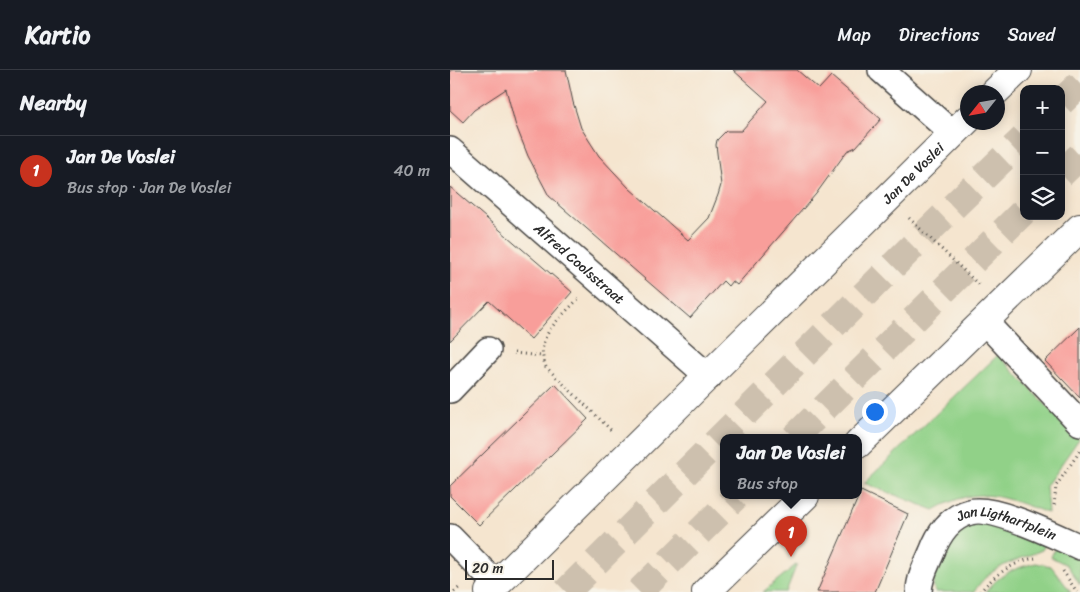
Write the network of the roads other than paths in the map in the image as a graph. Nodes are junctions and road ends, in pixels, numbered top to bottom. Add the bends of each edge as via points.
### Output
1 (881, 70) edge
2 (1018, 70) edge
3 (1002, 85) edge
4 (960, 126) edge
5 (450, 150) edge
6 (1080, 228) edge
7 (984, 321) junction
8 (488, 350) dead end
9 (709, 377) junction
10 (450, 390) edge
11 (1080, 423) edge
12 (862, 440) edge
13 (802, 499) edge
14 (450, 537) edge
15 (1080, 547) edge
16 (493, 589) edge
17 (706, 592) edge
18 (919, 592) edge

1 - 4 street
2 - 3 main road
4 - 9 main road, Jan De Voslei
5 - 9 street, Alfred Coolsstraat
6 - 7 main road
7 - 11 street
7 - 12 main road
8 - 10 street
9 - 16 main road, Jan De Voslei
13 - 17 main road
14 - 16 street, Jan De Voslei
15 - 18 street, Jan Ligthartplein via 995,513 972,511 953,519 937,538

